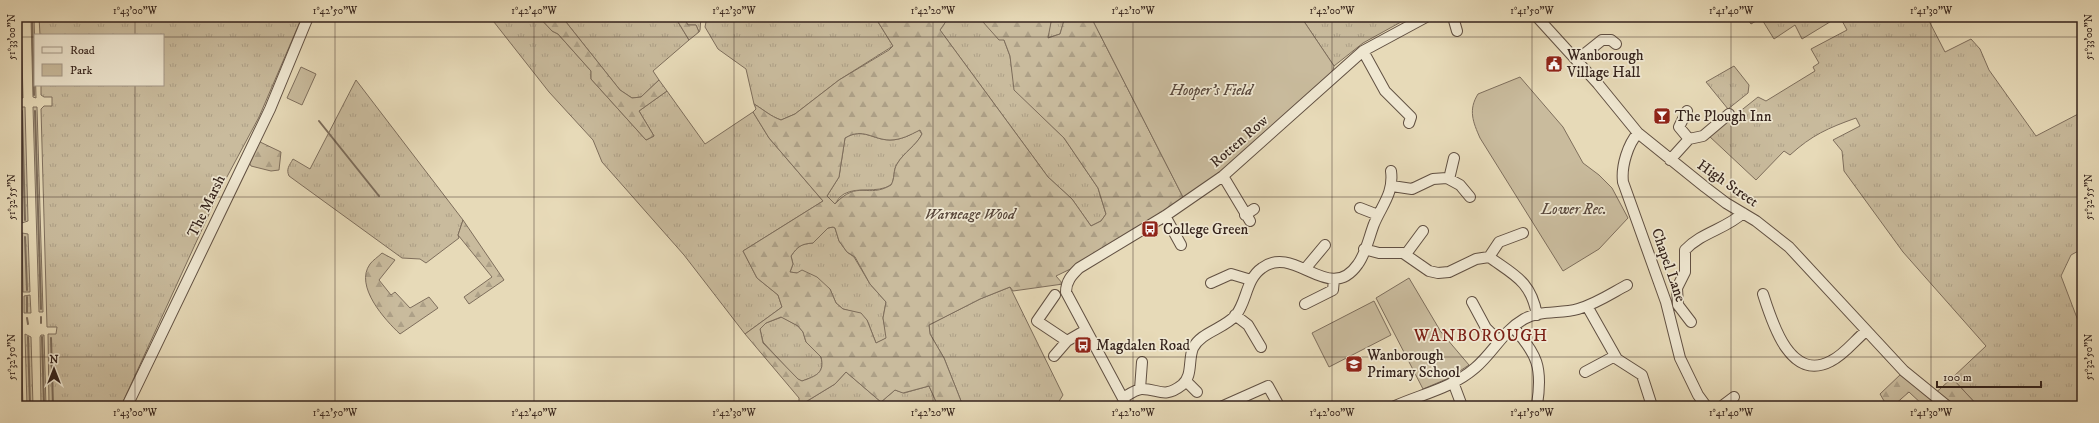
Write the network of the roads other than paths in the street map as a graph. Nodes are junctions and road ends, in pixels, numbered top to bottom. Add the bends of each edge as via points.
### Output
1 (308, 17) edge
2 (1426, 17) edge
3 (1453, 17) edge
4 (1537, 17) edge
5 (1457, 31) dead end
6 (1616, 44) dead end
7 (1363, 51) junction
8 (1577, 60) junction
9 (1687, 111) dead end
10 (1729, 114) dead end
11 (1409, 123) dead end
12 (1638, 132) junction
13 (1690, 139) junction
14 (1454, 158) dead end
15 (1670, 160) junction
16 (1391, 171) dead end
17 (1223, 176) junction
18 (1449, 179) junction
19 (1392, 186) junction
20 (1470, 197) dead end
21 (1360, 208) dead end
22 (1254, 209) dead end
23 (1743, 213) junction
24 (1378, 215) junction
25 (1166, 216) junction
26 (1423, 231) dead end
27 (1523, 233) dead end
28 (1181, 245) dead end
29 (1325, 245) dead end
30 (1364, 249) junction
31 (1406, 254) junction
32 (1489, 257) junction
33 (1305, 269) junction
34 (1334, 279) junction
35 (1251, 280) junction
36 (1211, 283) dead end
37 (1621, 285) dead end
38 (1763, 294) dead end
39 (1055, 295) dead end
40 (1305, 304) dead end
41 (1587, 306) junction
42 (1473, 308) dead end
43 (1537, 314) junction
44 (1236, 315) junction
45 (1691, 322) dead end
46 (1513, 327) junction
47 (1086, 330) junction
48 (1866, 330) junction
49 (1067, 341) junction
50 (1499, 341) junction
51 (1261, 347) dead end
52 (1054, 356) dead end
53 (1615, 356) junction
54 (1142, 362) dead end
55 (1585, 372) dead end
56 (1186, 381) junction
57 (1452, 382) junction
58 (1140, 390) junction
59 (1197, 392) dead end
60 (1734, 397) dead end
61 (1125, 402) edge
62 (1537, 405) dead end
63 (126, 406) edge
64 (1222, 406) edge
65 (1279, 406) edge
66 (1395, 406) edge
67 (1462, 406) edge
68 (1652, 406) edge
69 (1706, 406) edge
70 (1722, 406) edge
71 (1946, 406) edge

1 - 63 street, The Marsh via 270,109
2 - 7 street, Rotten Row
3 - 5 street
4 - 8 street, High Street
6 - 8 street via 1611,40 1602,40
7 - 11 street via 1385,91 1411,117
7 - 17 street, Rotten Row
8 - 12 street, High Street
9 - 13 street via 1679,127
10 - 13 street via 1704,136
12 - 15 street, High Street
12 - 69 street, Chapel Lane via 1633,138 1626,159 1623,182 1666,302 1680,358
13 - 15 street
14 - 18 street
15 - 23 street, High Street
16 - 19 street
17 - 22 street via 1248,218
17 - 25 street, Rotten Row
18 - 19 street via 1436,178 1412,189
18 - 20 street via 1460,185
19 - 24 street
21 - 24 street
23 - 45 street via 1733,222 1702,236 1685,250 1685,272 1677,288 1678,305
23 - 48 street, High Street via 1770,230 1789,248
24 - 30 street
25 - 28 street
25 - 47 street, Rotten Row via 1079,268 1067,282 1066,292
26 - 31 street
27 - 32 street via 1499,242
29 - 33 street
30 - 31 street via 1379,253 1395,251
30 - 34 street via 1354,268
31 - 32 street via 1429,271 1442,274 1454,271 1476,259
32 - 43 street via 1522,281 1534,299
33 - 34 street via 1321,277
33 - 35 street via 1279,261 1263,267
34 - 40 street via 1333,290
35 - 36 street via 1231,274
35 - 44 street
37 - 41 street
38 - 48 street via 1768,312 1783,344 1793,358 1802,363 1818,365 1830,362
39 - 49 street via 1037,321
41 - 43 street
41 - 53 street
42 - 50 street via 1486,328
43 - 46 street
44 - 51 street via 1248,325
44 - 56 street via 1196,343 1191,353
46 - 50 street
46 - 62 street via 1529,345 1536,358
47 - 49 street
47 - 61 street
48 - 71 street, High Street via 1904,371
49 - 52 street
50 - 57 street via 1475,368
53 - 55 street
53 - 68 street via 1625,365 1639,371 1644,378
54 - 58 street
56 - 58 street via 1166,393
56 - 59 street
57 - 66 street
57 - 67 street
58 - 61 street
60 - 70 street
64 - 65 street via 1268,386

